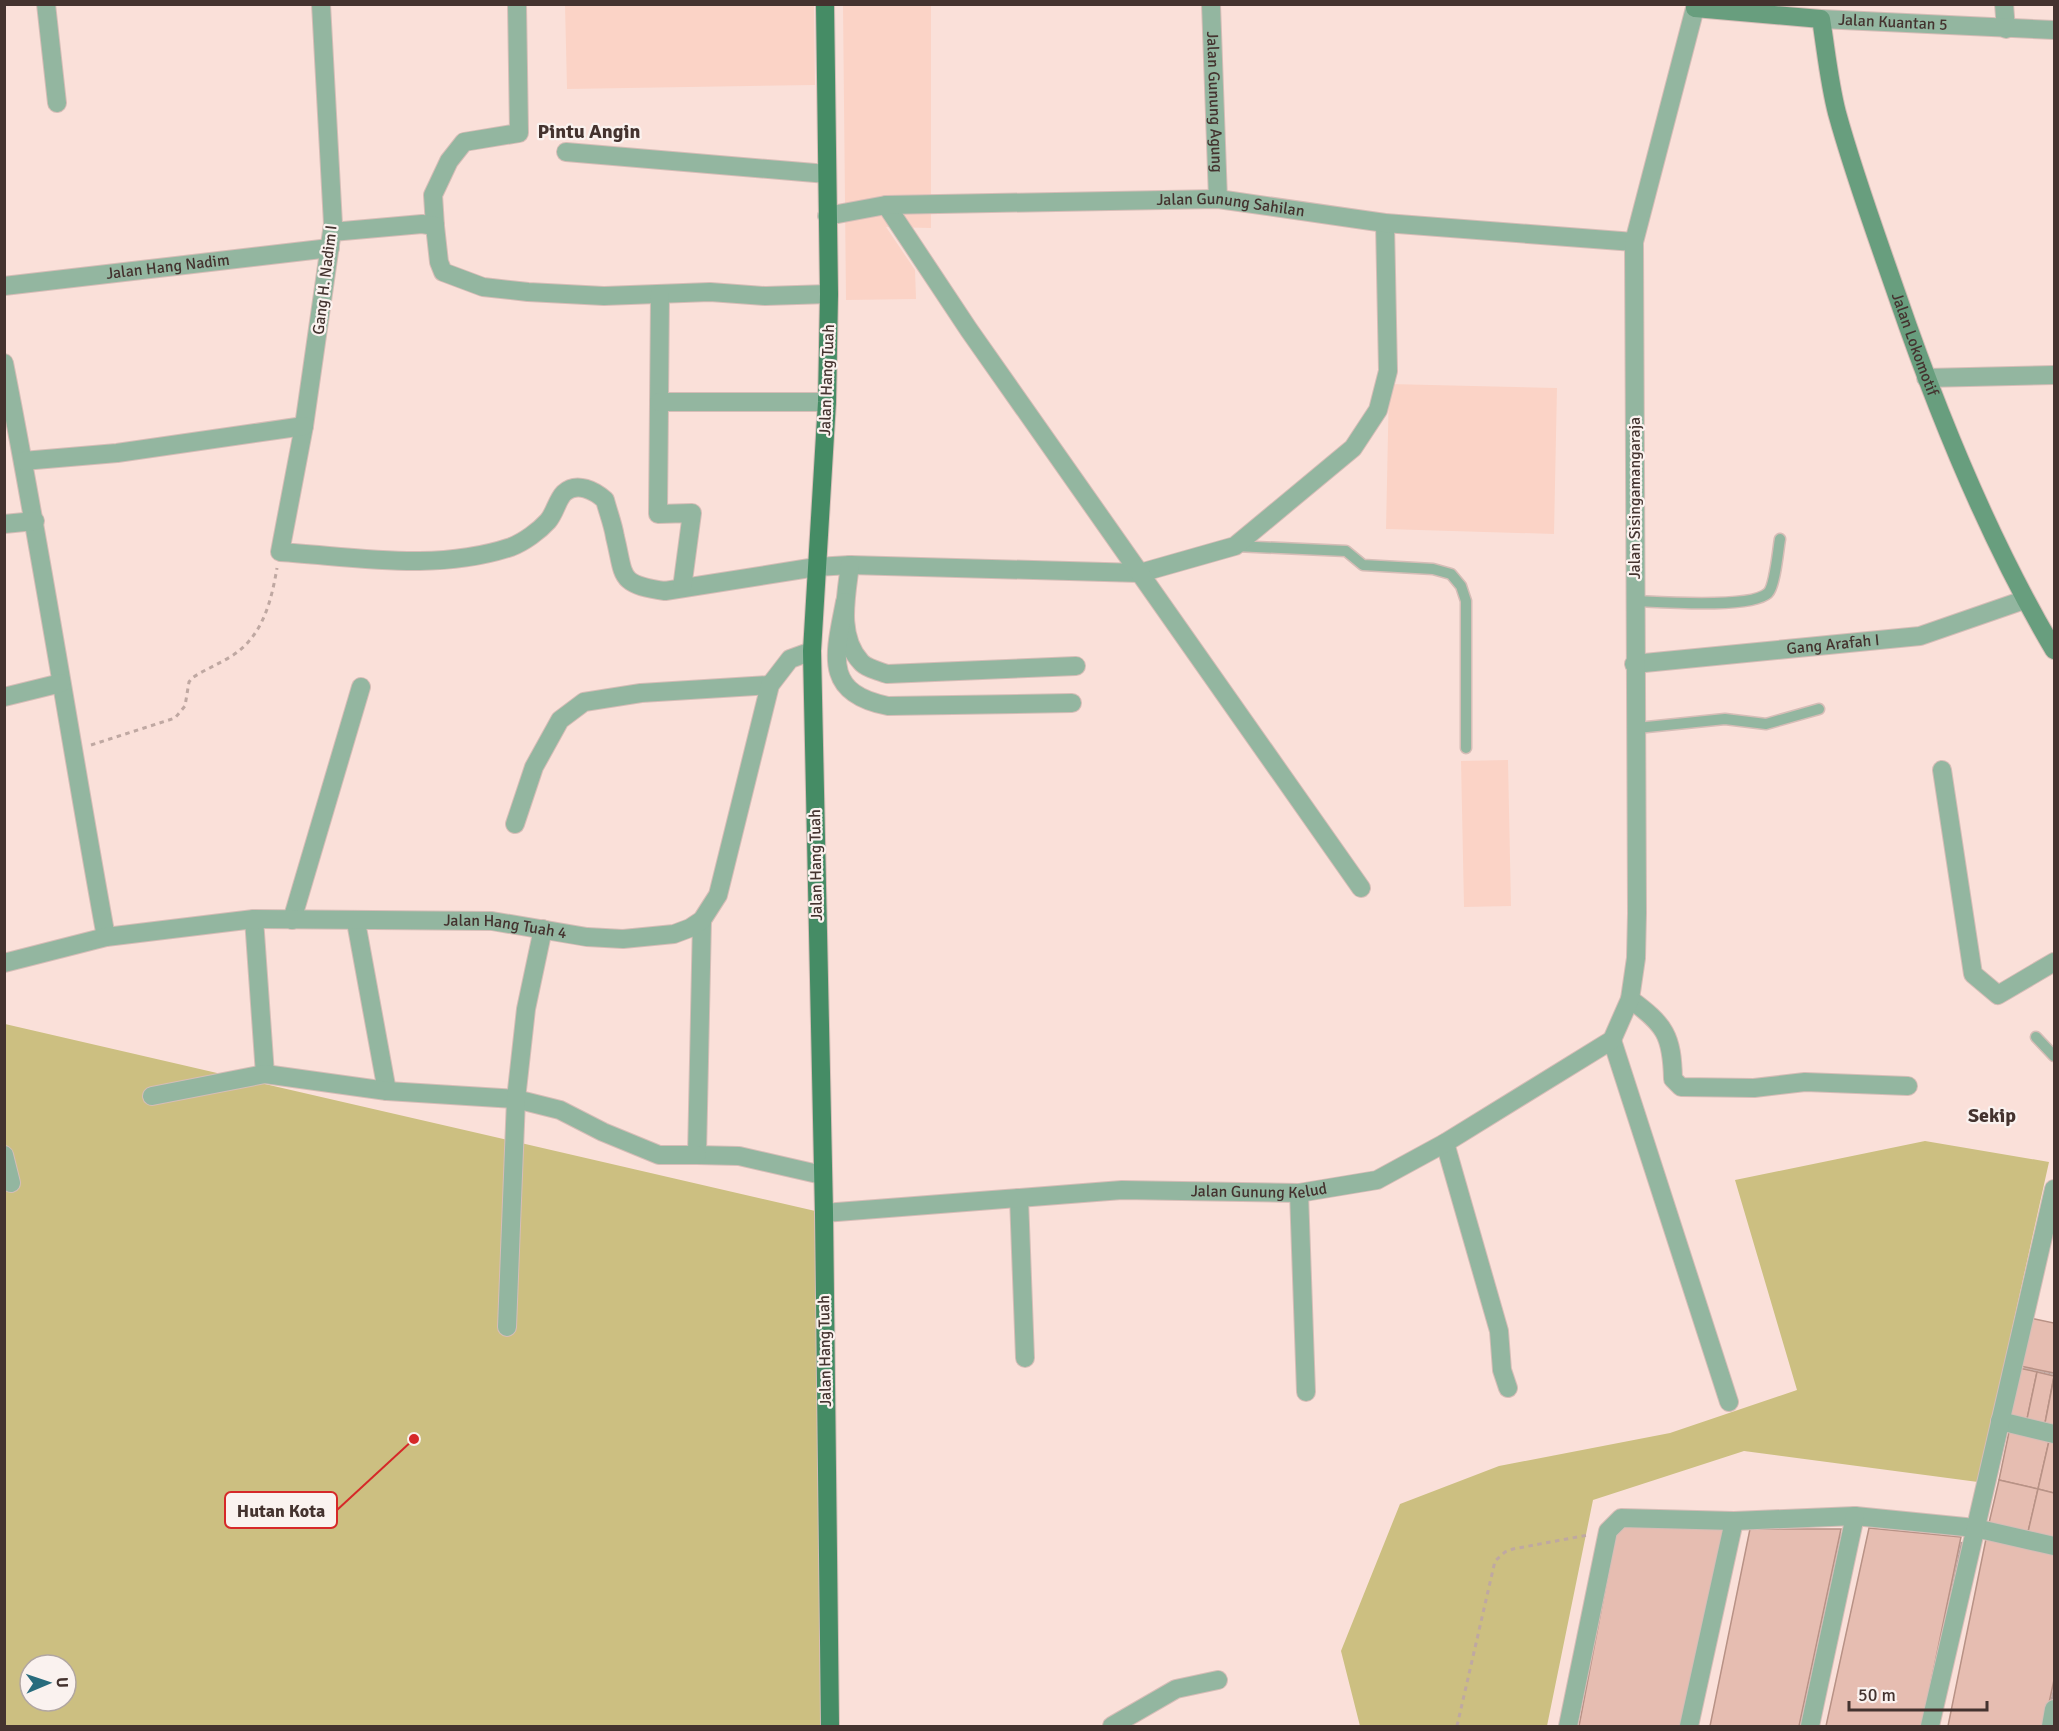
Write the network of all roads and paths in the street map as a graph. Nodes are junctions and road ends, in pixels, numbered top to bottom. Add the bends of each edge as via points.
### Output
1 (46, 4) edge
2 (321, 4) edge
3 (518, 4) edge
4 (825, 4) edge
5 (1211, 4) edge
6 (2004, 4) edge
7 (1696, 6) edge
8 (1821, 19) junction
9 (2006, 29) junction
10 (2055, 30) edge
11 (57, 103) dead end
12 (566, 152) dead end
13 (827, 174) junction
14 (1218, 199) junction
15 (886, 205) junction
16 (827, 216) junction
17 (1385, 223) junction
18 (435, 226) junction
19 (331, 240) junction
20 (1634, 242) junction
21 (4, 286) edge
22 (660, 294) junction
23 (829, 294) junction
24 (4, 363) edge
25 (2055, 375) edge
26 (1926, 378) junction
27 (659, 402) junction
28 (827, 402) junction
29 (10, 420) edge
30 (304, 426) junction
31 (23, 461) junction
32 (35, 521) junction
33 (4, 524) edge
34 (1779, 539) dead end
35 (1235, 546) junction
36 (280, 552) junction
37 (850, 565) junction
38 (816, 567) junction
39 (1140, 573) junction
40 (682, 588) junction
41 (2024, 600) junction
42 (1635, 601) junction
43 (845, 602) junction
44 (2055, 650) edge
45 (812, 651) junction
46 (1634, 664) junction
47 (1076, 666) dead end
48 (61, 683) junction
49 (770, 685) junction
50 (361, 687) dead end
51 (4, 697) edge
52 (1072, 702) dead end
53 (1819, 709) dead end
54 (1637, 728) junction
55 (1466, 747) dead end
56 (72, 752) junction
57 (1942, 770) dead end
58 (515, 824) dead end
59 (1361, 888) dead end
60 (254, 919) junction
61 (292, 920) junction
62 (702, 920) junction
63 (356, 922) junction
64 (543, 929) junction
65 (106, 937) junction
66 (2055, 962) edge
67 (4, 963) edge
68 (1630, 999) junction
69 (2036, 1037) dead end
70 (1612, 1040) junction
71 (2055, 1056) edge
72 (265, 1074) junction
73 (1908, 1086) dead end
74 (387, 1091) junction
75 (152, 1096) dead end
76 (516, 1099) junction
77 (1445, 1143) junction
78 (4, 1155) edge
79 (697, 1155) junction
80 (822, 1175) junction
81 (11, 1183) dead end
82 (2055, 1189) edge
83 (1299, 1193) junction
84 (1019, 1198) junction
85 (824, 1213) junction
86 (507, 1327) dead end
87 (1025, 1358) dead end
88 (1508, 1388) dead end
89 (1306, 1392) dead end
90 (1729, 1402) dead end
91 (2001, 1421) junction
92 (2055, 1434) edge
93 (1855, 1516) junction
94 (1734, 1521) junction
95 (1975, 1528) junction
96 (1608, 1531) junction
97 (2055, 1546) edge
98 (1218, 1680) dead end
99 (2055, 1709) edge
100 (830, 1726) edge
101 (1112, 1726) edge
102 (1457, 1726) edge
103 (1568, 1726) edge
104 (1689, 1726) edge
105 (1809, 1726) edge
106 (1930, 1726) edge
107 (2051, 1726) edge

1 - 11 street
2 - 19 street, Gang H. Nadim I
3 - 18 street via 519,133 464,142 449,161 434,195
4 - 13 main road, Jalan Hang Tuah
5 - 14 street, Jalan Gunung Agung
6 - 9 street
7 - 8 street, Jalan Kuantan 5
7 - 20 street, Jalan Sisingamangaraja
8 - 9 street, Jalan Kuantan 5
8 - 26 street, Jalan Lokomotif via 1837,111
9 - 10 street, Jalan Kuantan 5
12 - 13 street
13 - 16 main road, Jalan Hang Tuah
14 - 15 street, Jalan Gunung Sahilan
14 - 17 street, Jalan Gunung Sahilan
15 - 16 street, Jalan Gunung Sahilan
15 - 39 street
16 - 23 main road, Jalan Hang Tuah
17 - 20 street, Jalan Gunung Sahilan
17 - 35 street via 1388,371 1378,410 1353,448
18 - 19 street, Jalan Hang Nadim via 389,226
18 - 22 street via 444,272 483,287 604,296
19 - 21 street, Jalan Hang Nadim
19 - 30 street, Gang H. Nadim I
20 - 42 street, Jalan Sisingamangaraja
22 - 23 street
22 - 27 street
23 - 28 main road, Jalan Hang Tuah
24 - 29 street
25 - 26 street
26 - 41 street, Jalan Lokomotif
27 - 28 street
27 - 40 street via 658,514 692,513
28 - 38 main road, Jalan Hang Tuah
29 - 31 street
30 - 31 street via 117,453
30 - 36 street, Gang H. Nadim I
31 - 32 street
32 - 33 street
32 - 48 street
34 - 42 lane via 1772,585 1768,593 1753,600
35 - 39 street
35 - 55 lane via 1346,551 1363,565 1433,569 1451,574 1466,601
36 - 40 street via 429,562 457,560 513,546 550,520 564,493 575,488 588,489 605,500 621,571 629,580 665,591
36 - 56 path via 271,603 256,632 232,656 192,678 181,713
37 - 38 street
37 - 39 street
37 - 43 street
38 - 40 street
38 - 45 main road, Jalan Hang Tuah
39 - 59 street
41 - 44 street, Jalan Lokomotif
41 - 46 street, Gang Arafah I via 1920,636
42 - 46 street, Jalan Sisingamangaraja
43 - 47 street via 847,638 862,663 887,674
43 - 52 street via 836,666 845,684 864,701 888,706
45 - 49 street via 790,658
45 - 80 main road, Jalan Hang Tuah
46 - 54 street, Jalan Sisingamangaraja
48 - 51 street
48 - 56 street
49 - 58 street via 641,693 584,702 560,720 534,766
49 - 62 street via 718,895
50 - 61 street
53 - 54 lane via 1766,724 1725,719
54 - 68 street, Jalan Sisingamangaraja via 1636,958
56 - 65 street
57 - 66 street via 1973,974 1998,994
60 - 61 street, Jalan Hang Tuah 4
60 - 65 street, Jalan Hang Tuah 4
60 - 72 street
61 - 63 street, Jalan Hang Tuah 4
62 - 64 street, Jalan Hang Tuah 4 via 674,934 623,939
62 - 79 street
63 - 64 street, Jalan Hang Tuah 4 via 492,921
63 - 74 street
64 - 76 street via 526,1009
65 - 67 street, Jalan Hang Tuah 4
68 - 70 street
68 - 73 street via 1652,1015 1666,1033 1672,1047 1673,1079 1681,1087 1754,1088 1805,1082
69 - 71 lane
70 - 77 street, Jalan Gunung Kelud
70 - 90 street
72 - 74 street
72 - 75 street
74 - 76 street
76 - 79 street via 560,1110 659,1155
76 - 86 street
77 - 83 street, Jalan Gunung Kelud via 1377,1180
77 - 88 street via 1499,1331 1502,1370
78 - 81 street
79 - 80 street via 739,1156
80 - 85 main road, Jalan Hang Tuah
82 - 91 street
83 - 84 street, Jalan Gunung Kelud via 1122,1190
83 - 89 street
84 - 85 street, Jalan Gunung Kelud
84 - 87 street
85 - 100 main road, Jalan Hang Tuah
91 - 92 street
91 - 95 street
93 - 94 street
93 - 95 street
93 - 105 street
94 - 96 street via 1621,1518
94 - 104 street
95 - 97 street
95 - 106 street
96 - 102 path via 1513,1549 1495,1561
96 - 103 street
98 - 101 street via 1176,1689
99 - 107 street

